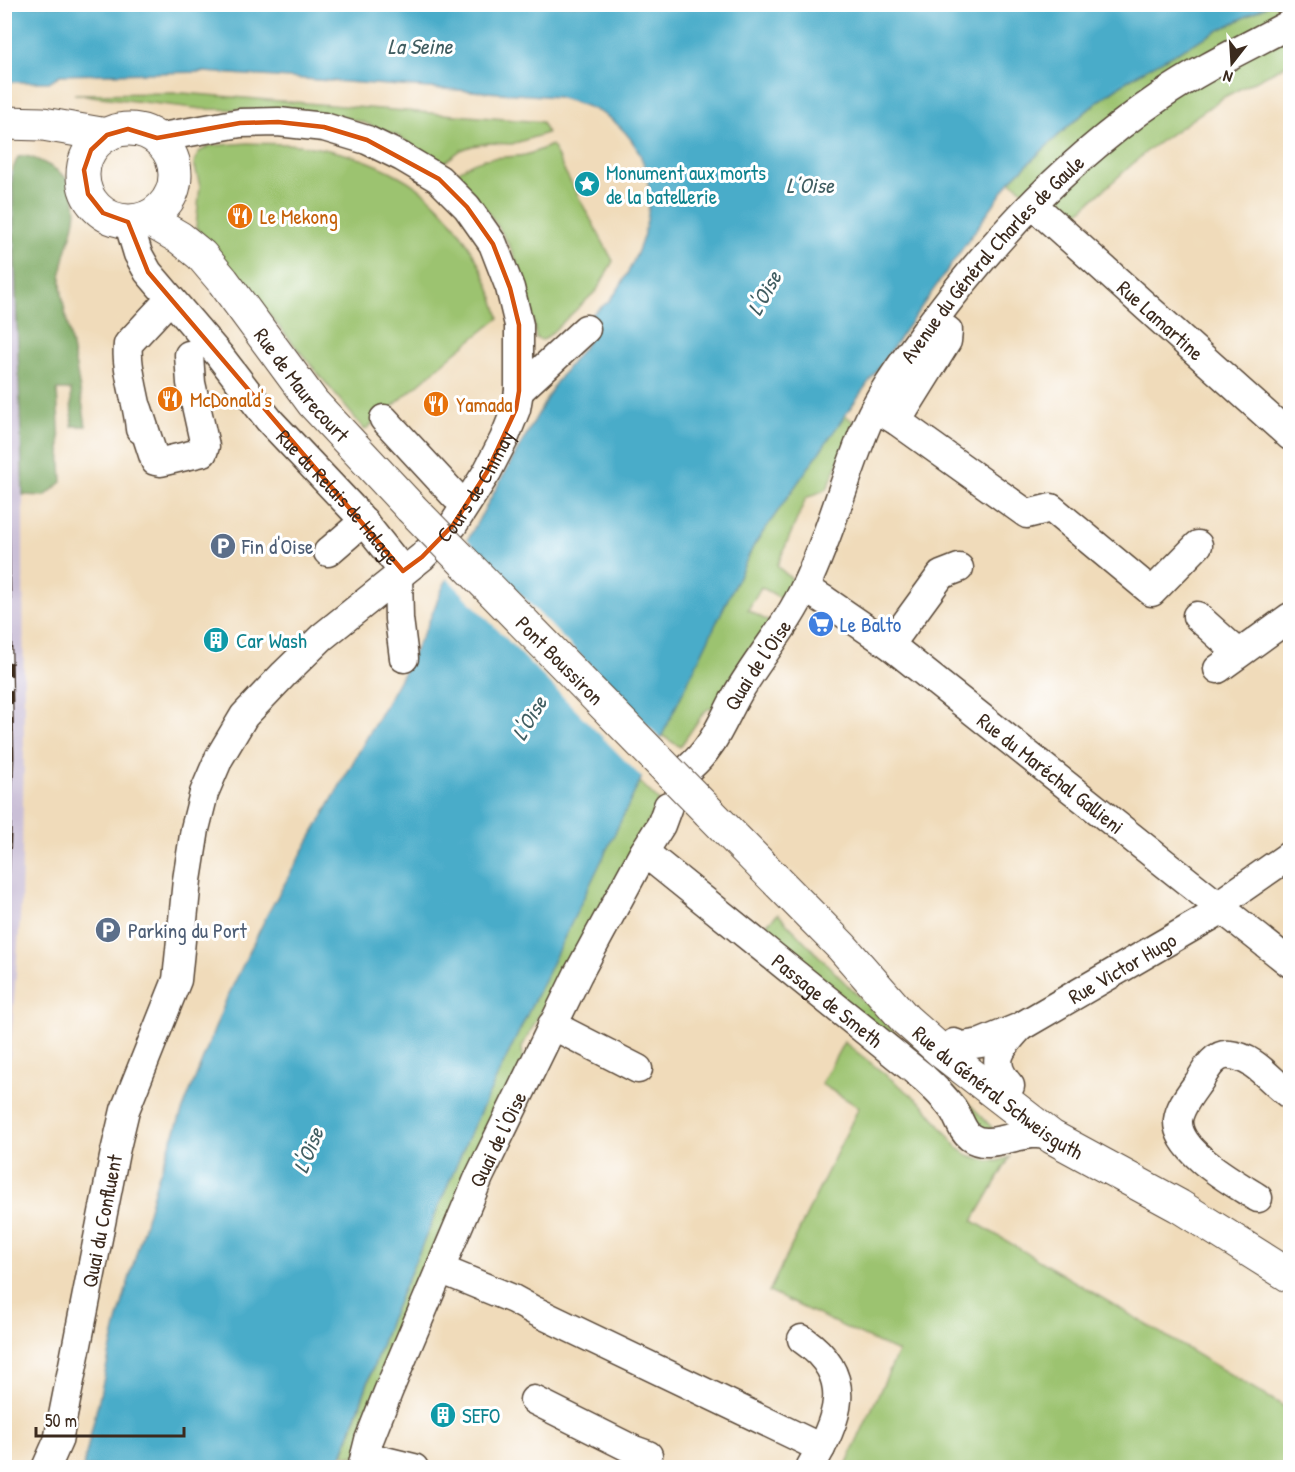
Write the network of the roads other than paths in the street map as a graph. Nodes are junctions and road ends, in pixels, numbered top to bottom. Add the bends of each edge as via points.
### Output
1 (1290, 24) edge
2 (4, 123) edge
3 (107, 135) junction
4 (156, 138) junction
5 (4, 140) edge
6 (84, 166) junction
7 (172, 191) junction
8 (1033, 205) junction
9 (137, 219) junction
10 (201, 255) junction
11 (170, 299) junction
12 (586, 329) dead end
13 (189, 355) dead end
14 (519, 391) junction
15 (886, 414) junction
16 (384, 419) dead end
17 (1290, 436) edge
18 (466, 504) junction
19 (411, 508) joint
20 (364, 521) junction
21 (1198, 545) dead end
22 (328, 552) dead end
23 (959, 568) dead end
24 (400, 573) junction
25 (805, 588) junction
26 (1197, 616) dead end
27 (1290, 617) edge
28 (890, 645) junction
29 (404, 658) dead end
30 (701, 787) junction
31 (668, 814) dead end
32 (644, 852) junction
33 (1290, 855) edge
34 (1220, 907) junction
35 (842, 947) junction
36 (1290, 963) edge
37 (177, 980) joint
38 (552, 1025) junction
39 (1020, 1027) junction
40 (954, 1043) junction
41 (638, 1069) dead end
42 (1006, 1093) junction
43 (1290, 1095) edge
44 (1052, 1137) junction
45 (1003, 1138) junction
46 (1258, 1198) dead end
47 (1179, 1206) junction
48 (440, 1269) junction
49 (1290, 1276) edge
50 (802, 1339) dead end
51 (534, 1400) dead end
52 (816, 1458) edge
53 (363, 1462) edge
54 (46, 1467) edge
55 (414, 1467) edge
56 (643, 1467) edge

1 - 8 street, Avenue du Général Charles de Gaule via 1161,96 1082,157
2 - 3 main road via 43,124
3 - 4 main road via 137,130
3 - 6 main road via 91,150
4 - 7 main road via 173,163
4 - 14 street, Cours de Chimay via 240,123 324,127 367,140 439,179 467,207 493,244 510,288 519,325
5 - 6 main road via 52,144
6 - 9 main road via 85,186 95,206 111,217
7 - 9 main road via 163,207
7 - 10 main road, Rue de Maurecourt
8 - 15 street, Avenue du Général Charles de Gaule via 933,321
8 - 17 street, Rue Lamartine
9 - 10 main road, Rue de Maurecourt via 171,232
9 - 11 street, Rue du Relais de Halage via 141,260
10 - 19 main road, Rue de Maurecourt via 313,403
11 - 13 street via 154,331 128,344 144,442 158,462 205,450
11 - 20 street, Rue du Relais de Halage via 219,354 269,420
12 - 14 street
14 - 18 street, Cours de Chimay via 504,439
15 - 21 street via 1027,514 1052,508 1152,592
15 - 25 street, Avenue du Général Charles de Gaule
16 - 18 street
18 - 24 street, Cours de Chimay via 453,525
19 - 30 main road, Pont Boussiron, bridge
20 - 22 street
20 - 24 street, Rue du Relais de Halage
23 - 28 street via 942,575
24 - 29 street via 399,619
24 - 37 street, Cours de Chimay via 284,675 244,716 219,758 204,793 195,829
25 - 28 street, Rue du Maréchal Gallieni
25 - 30 street, Quai de l'Oise via 706,752
26 - 27 street via 1228,661
28 - 34 street, Rue du Maréchal Gallieni
30 - 35 main road, Rue du Général Schweisguth
31 - 32 street, Quai de l'Oise
32 - 38 street, Quai de l'Oise
32 - 45 street, Passage de Smeth via 924,1078 943,1095 969,1137 982,1143
33 - 34 street, Rue Victor Hugo
34 - 36 street, Rue du Maréchal Gallieni
34 - 39 street, Rue Victor Hugo
35 - 40 main road, Rue du Général Schweisguth
35 - 42 main road, Rue du Général Schweisguth via 905,1019 942,1052
37 - 54 street, Quai du Confluent via 125,1110 58,1441
38 - 41 street
38 - 48 street, Quai de l'Oise
39 - 40 street, Rue Victor Hugo via 981,1043
39 - 42 street, Rue Victor Hugo via 999,1055
40 - 42 main road, Rue du Général Schweisguth
42 - 44 main road, Rue du Général Schweisguth
42 - 45 street via 1009,1119
42 - 47 main road, Rue du Général Schweisguth via 1077,1131
43 - 46 street via 1258,1067 1228,1054 1209,1065 1178,1119 1179,1129 1206,1165
44 - 45 street, Passage de Smeth via 1041,1133
44 - 47 main road, Rue du Général Schweisguth
47 - 49 main road, Rue du Général Schweisguth
48 - 52 street via 513,1299
48 - 53 street, Quai de l'Oise
50 - 52 street via 819,1350 836,1380 837,1401 830,1432
51 - 56 street via 648,1455
53 - 55 street

